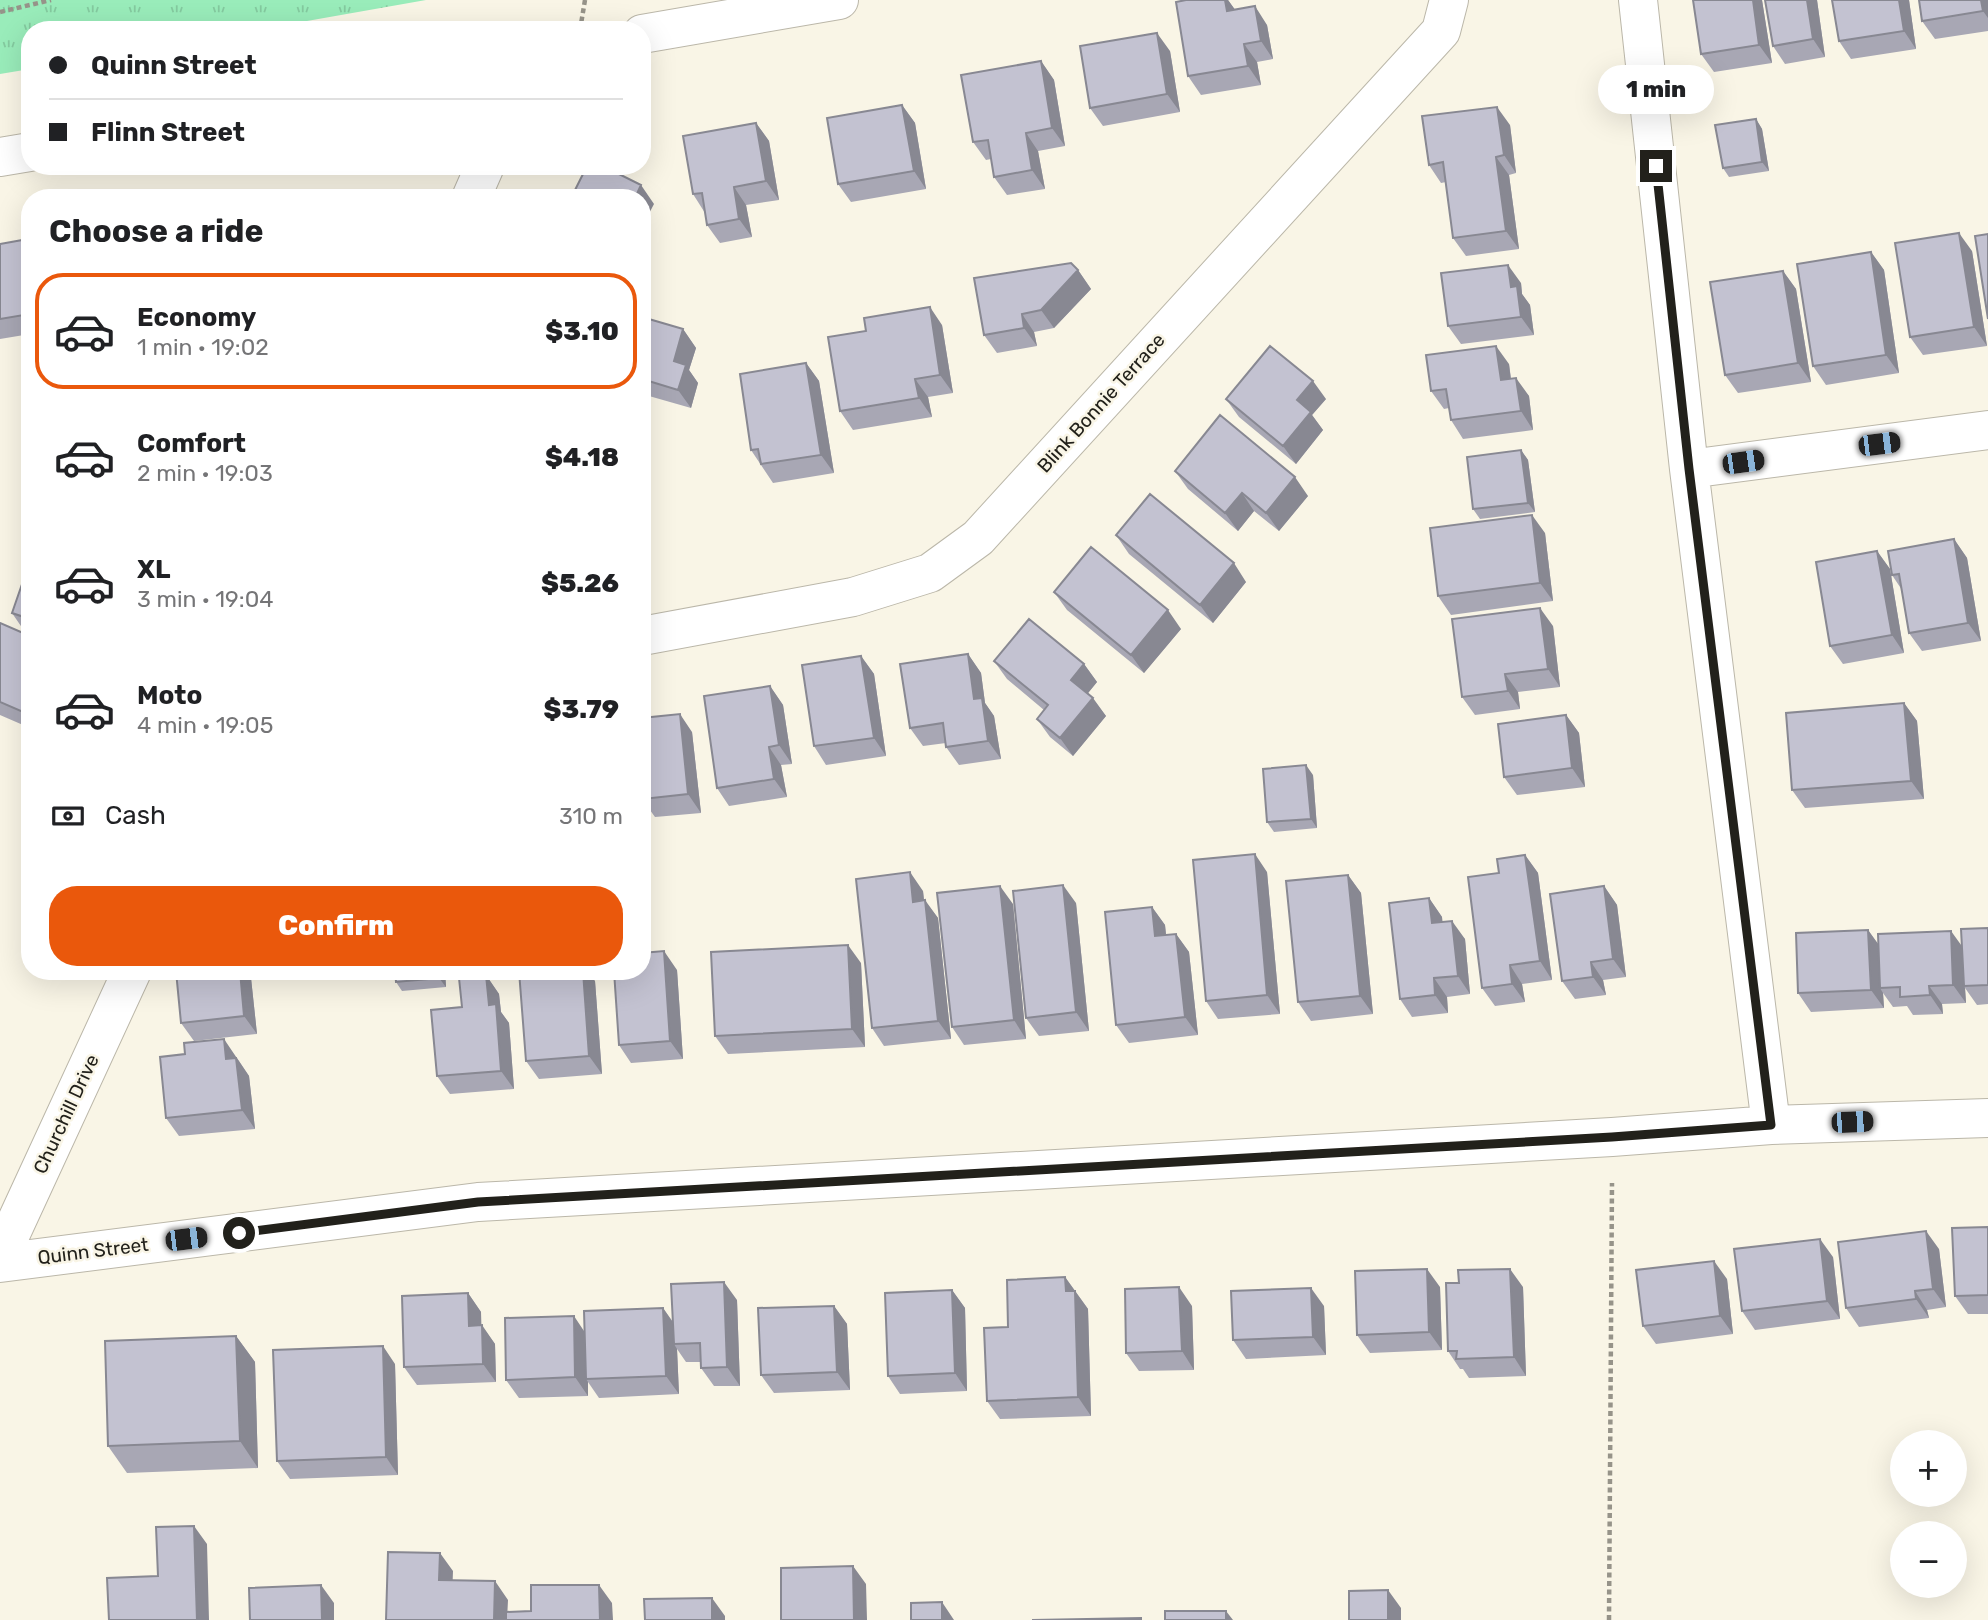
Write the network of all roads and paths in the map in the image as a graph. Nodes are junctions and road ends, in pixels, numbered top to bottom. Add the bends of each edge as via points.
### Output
1 (51, 0) edge
2 (585, 0) edge
3 (839, 0) edge
4 (1449, 0) edge
5 (1638, 0) edge
6 (0, 12) edge
7 (582, 21) edge
8 (651, 32) edge
9 (21, 154) edge
10 (0, 158) edge
11 (1988, 430) edge
12 (1689, 469) junction
13 (651, 634) edge
14 (128, 980) edge
15 (1988, 1118) edge
16 (1771, 1125) junction
17 (1612, 1137) junction
18 (0, 1257) edge
19 (0, 1263) edge
20 (1609, 1620) edge

1 - 6 path
2 - 7 path
3 - 8 street
4 - 13 street, Blink Bonnie Terrace via 1441,31 978,538 930,573 853,597
5 - 12 street
9 - 10 street
11 - 12 street
12 - 16 street
14 - 18 street, Churchill Drive
15 - 16 street, Quinn Street
16 - 17 street, Quinn Street
17 - 19 street, Quinn Street via 478,1202
17 - 20 path

